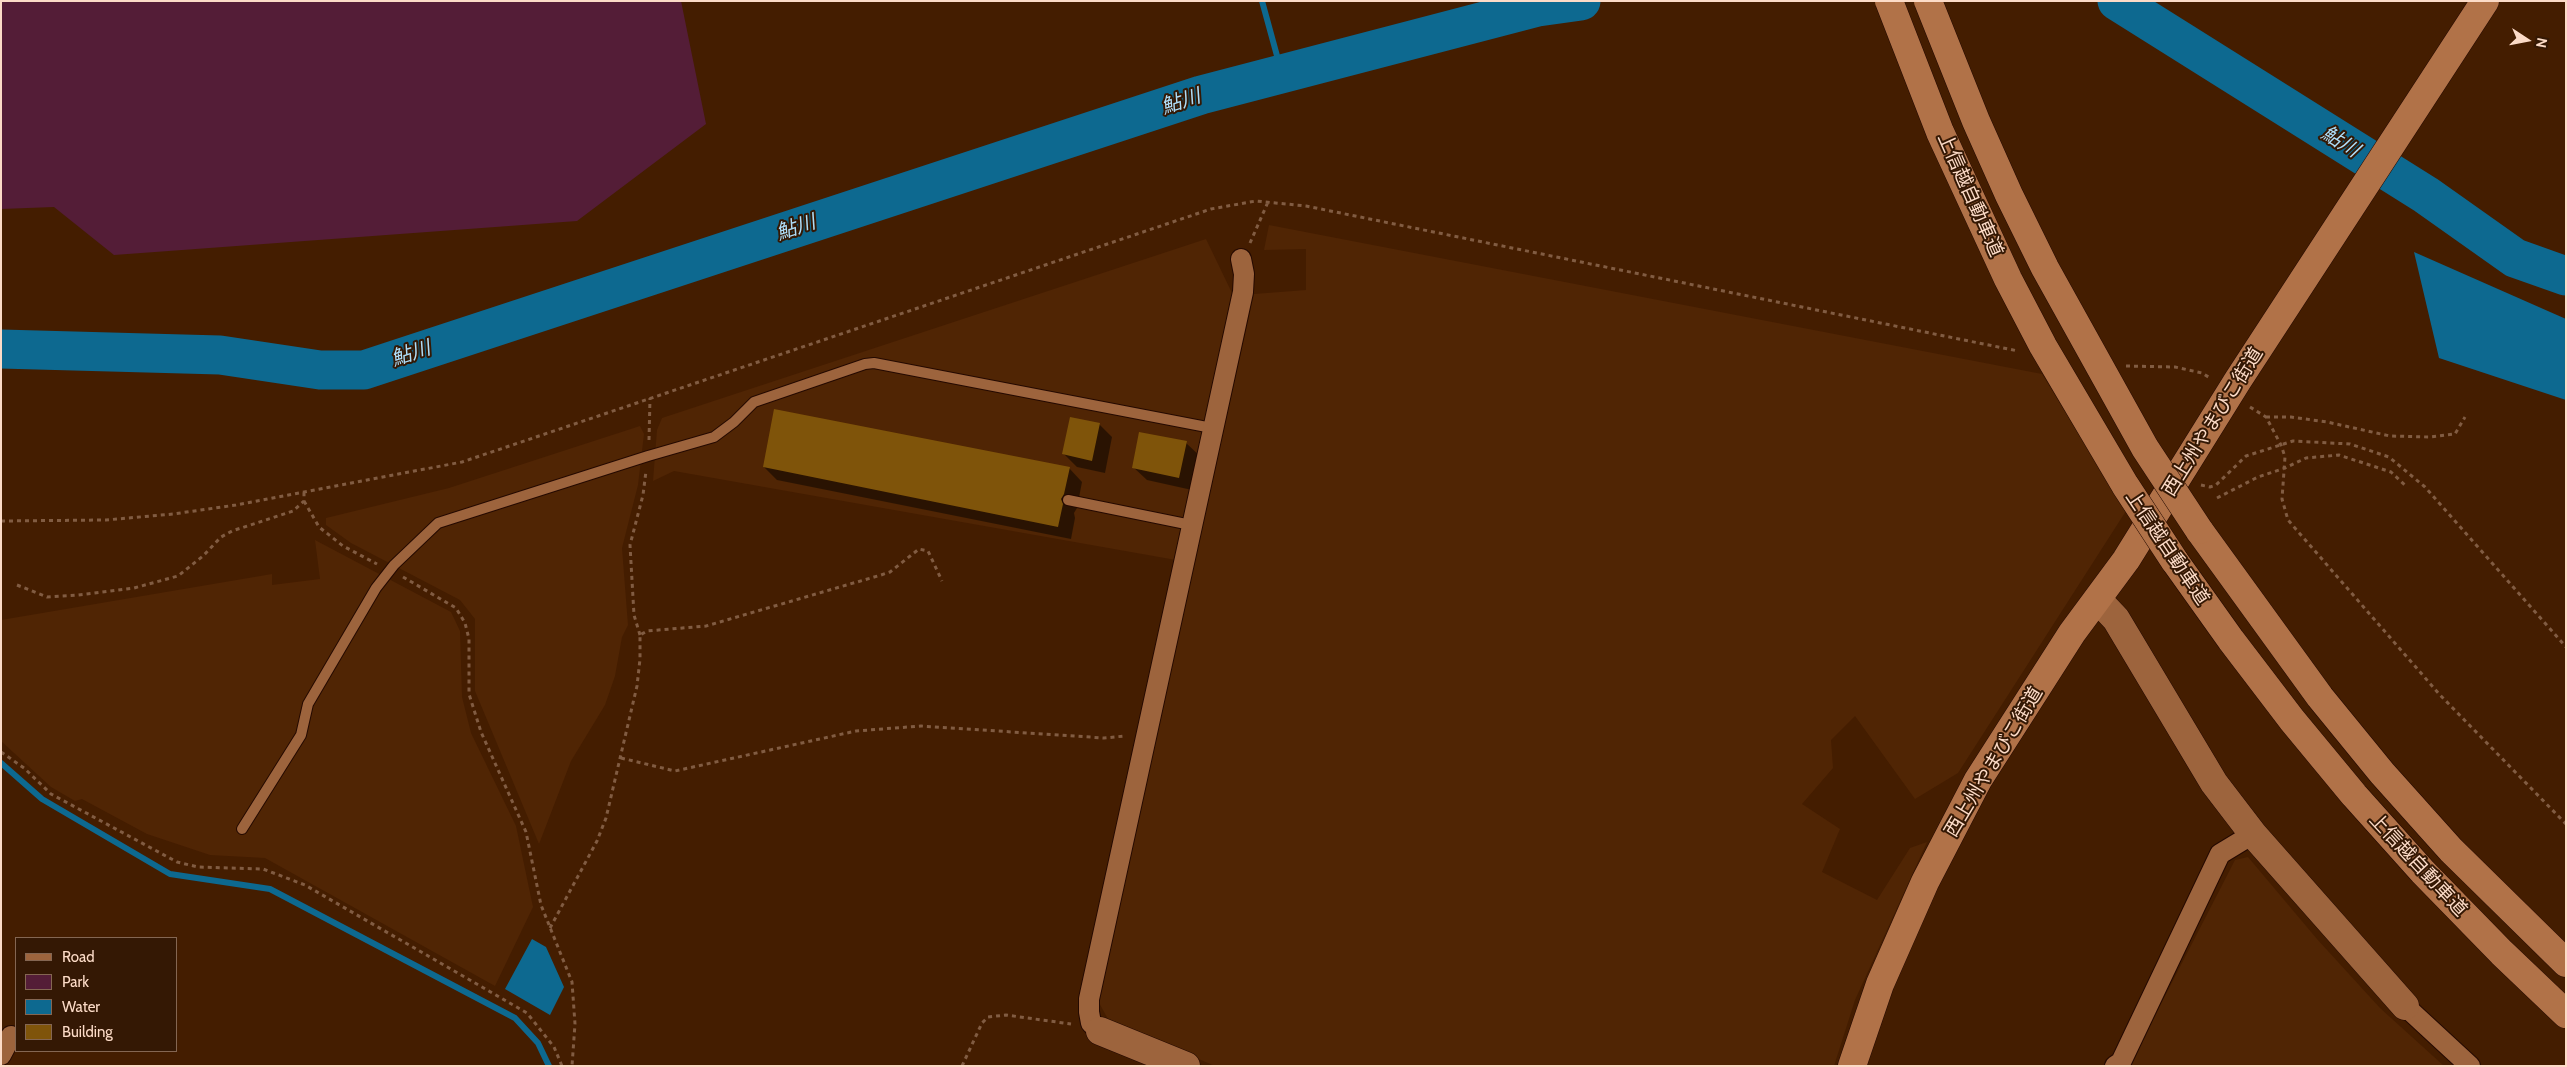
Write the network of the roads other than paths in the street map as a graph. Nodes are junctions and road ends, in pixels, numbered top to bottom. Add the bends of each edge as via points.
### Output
1 (1889, 1) edge
2 (1928, 1) edge
3 (2485, 1) edge
4 (1241, 259) road end
5 (1212, 428) junction
6 (1068, 500) dead end
7 (1191, 525) junction
8 (2098, 600) junction
9 (242, 828) dead end
10 (2253, 834) junction
11 (2566, 963) edge
12 (2405, 1006) joint
13 (2566, 1014) edge
14 (1096, 1027) joint
15 (11, 1036) dead end
16 (1, 1055) edge
17 (1186, 1066) edge
18 (1852, 1066) edge
19 (2115, 1066) edge
20 (2470, 1066) edge

1 - 13 highway, 上信越自動車道, bridge via 1940,132 2008,279 2043,346 2125,485 2174,560 2292,720 2354,795 2423,872
2 - 11 highway, 上信越自動車道, bridge via 2008,195 2144,448 2298,667 2382,773 2451,850
3 - 8 highway, 西上州やまびこ街道 via 2228,385 2185,468
4 - 5 street via 1243,292
5 - 7 street
5 - 9 lane via 874,363 754,402 714,437 438,523 389,570 376,588 308,704 301,735
6 - 7 lane
7 - 14 street via 1089,999 1088,1012
8 - 10 street via 2119,624 2214,783
8 - 18 highway, 西上州やまびこ街道 via 2062,649 1978,780 1960,814 1925,882 1880,984
10 - 12 street
10 - 19 street via 2220,854 2121,1062
12 - 20 street
14 - 17 street
15 - 16 street

